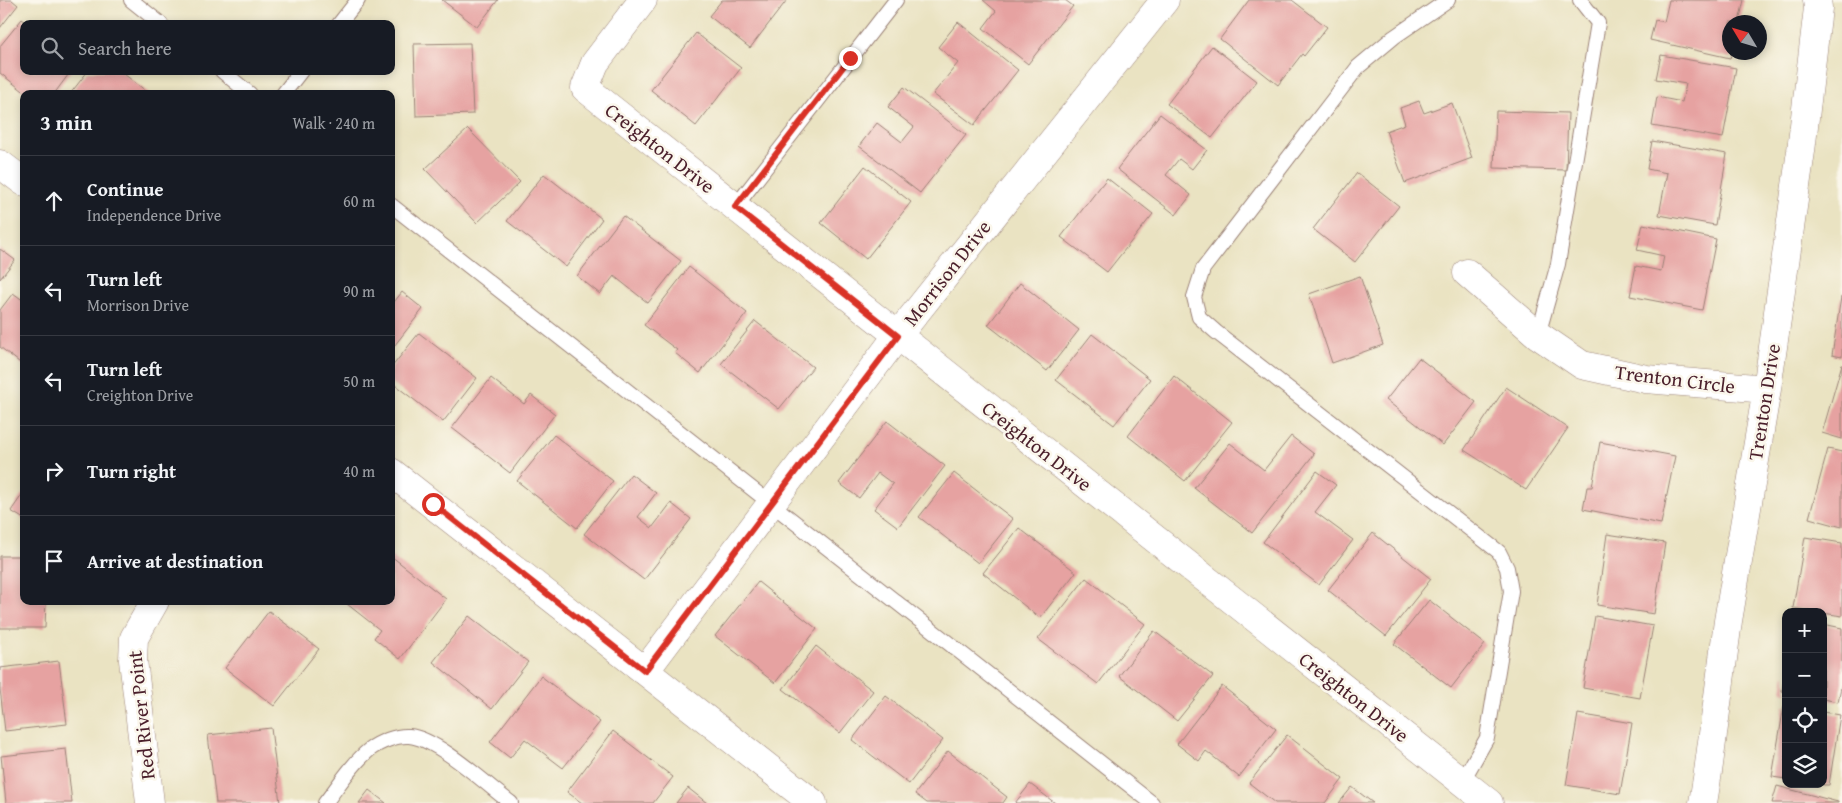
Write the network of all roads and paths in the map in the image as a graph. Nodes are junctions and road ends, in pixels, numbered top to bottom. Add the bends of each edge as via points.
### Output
1 (131, 0) edge
2 (358, 0) edge
3 (643, 0) edge
4 (896, 0) edge
5 (1165, 0) edge
6 (1448, 0) edge
7 (1580, 0) edge
8 (1817, 0) edge
9 (156, 20) edge
10 (342, 20) edge
11 (227, 75) edge
12 (298, 75) edge
13 (245, 90) edge
14 (286, 90) edge
15 (0, 164) edge
16 (20, 179) edge
17 (735, 207) junction
18 (395, 208) edge
19 (1466, 273) dead end
20 (1538, 335) junction
21 (898, 336) junction
22 (1767, 389) junction
23 (395, 475) edge
24 (771, 504) junction
25 (153, 605) edge
26 (645, 671) junction
27 (1462, 782) junction
28 (150, 803) edge
29 (325, 803) edge
30 (511, 803) edge
31 (812, 803) edge
32 (1152, 803) edge
33 (1489, 803) edge
34 (1702, 803) edge

1 - 9 lane
2 - 10 lane
3 - 17 street, Creighton Drive via 595,63 585,88
4 - 17 lane
5 - 21 street, Morrison Drive
6 - 27 lane via 1358,67 1203,269 1194,297 1199,317 1216,332 1499,552 1507,568 1511,591 1486,738
7 - 20 lane via 1598,23 1558,264
8 - 22 street, Trenton Drive via 1801,151
11 - 13 lane
12 - 14 lane
15 - 16 street
17 - 21 street, Creighton Drive
18 - 24 lane
19 - 20 street, Trenton Circle
20 - 22 street, Trenton Circle via 1582,365 1646,379
21 - 24 street, Morrison Drive
21 - 27 street, Creighton Drive
22 - 34 street, Trenton Drive via 1728,621
23 - 26 street
24 - 26 street, Morrison Drive
24 - 32 lane
25 - 28 street, Red River Point via 134,638 133,660
26 - 31 street
27 - 33 street, Creighton Drive
29 - 30 lane via 370,749 392,738 409,736 439,747

